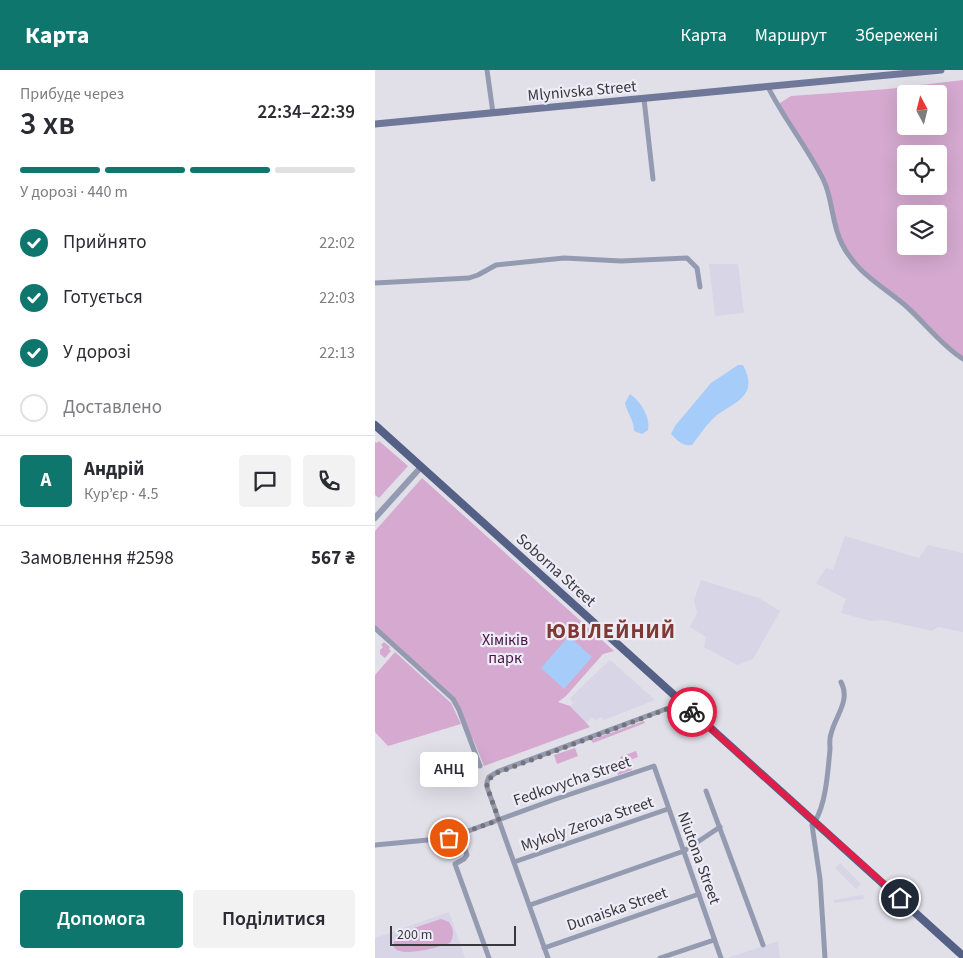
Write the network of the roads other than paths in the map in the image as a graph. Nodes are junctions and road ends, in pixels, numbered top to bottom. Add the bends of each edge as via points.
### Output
1 (487, 70) edge
2 (941, 70) edge
3 (768, 87) junction
4 (644, 99) junction
5 (493, 113) junction
6 (375, 124) edge
7 (653, 179) dead end
8 (375, 283) edge
9 (700, 286) dead end
10 (963, 358) edge
11 (375, 425) edge
12 (421, 467) junction
13 (375, 518) edge
14 (375, 628) edge
15 (841, 682) dead end
16 (683, 703) junction
17 (480, 766) dead end
18 (654, 766) joint
19 (706, 791) dead end
20 (668, 809) junction
21 (499, 820) junction
22 (813, 823) junction
23 (720, 827) junction
24 (460, 834) junction
25 (375, 845) edge
26 (684, 851) junction
27 (514, 862) junction
28 (699, 894) junction
29 (529, 905) junction
30 (714, 940) junction
31 (763, 945) dead end
32 (545, 948) junction
33 (963, 956) edge
34 (489, 958) edge
35 (548, 958) edge
36 (660, 958) edge
37 (721, 958) edge
38 (825, 958) edge

1 - 5 street
2 - 3 main road, Mlynivska Street
3 - 4 main road, Mlynivska Street
3 - 10 street via 824,180 835,229 848,255 880,288 908,308 947,347
4 - 5 main road, Mlynivska Street
4 - 7 street
5 - 6 main road, Mlynivska Street
8 - 9 street via 469,278 496,265 564,258 687,258 697,268
11 - 12 main road, Soborna Street
12 - 13 street
12 - 16 main road, Soborna Street
14 - 17 street via 453,699
15 - 22 street via 843,706 831,733 823,798
16 - 21 street via 494,774 489,778 487,787
16 - 22 main road, Soborna Street
18 - 20 street, Niutona Street
18 - 21 street, Fedkovycha Street
19 - 23 street
20 - 26 street, Niutona Street
20 - 27 street, Mykoly Zerova Street
21 - 24 street, Fedkovycha Street
21 - 27 street
22 - 33 main road, Soborna Street
22 - 38 street
23 - 26 street
23 - 31 street
24 - 25 street, Fedkovycha Street via 435,841
24 - 34 street via 467,855 455,864
26 - 28 street, Niutona Street
26 - 29 street
27 - 29 street
28 - 30 street, Niutona Street
28 - 32 street, Dunaiska Street
29 - 32 street
30 - 36 street
30 - 37 street, Niutona Street
32 - 35 street

